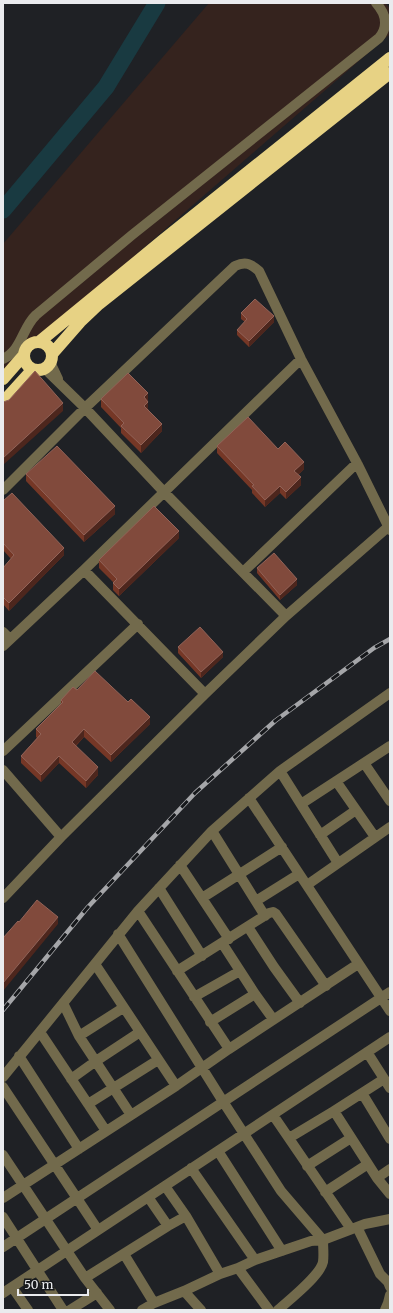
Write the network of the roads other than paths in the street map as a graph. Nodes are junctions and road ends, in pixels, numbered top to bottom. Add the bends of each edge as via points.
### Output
1 (376, 3) edge
2 (390, 58) edge
3 (390, 73) edge
4 (28, 345) junction
5 (3, 359) edge
6 (301, 360) junction
7 (45, 363) junction
8 (3, 380) edge
9 (3, 402) edge
10 (85, 408) junction
11 (357, 463) junction
12 (3, 490) edge
13 (164, 492) junction
14 (389, 528) edge
15 (84, 570) junction
16 (243, 572) junction
17 (286, 616) junction
18 (138, 624) junction
19 (5, 639) edge
20 (390, 693) edge
21 (205, 694) junction
22 (390, 747) edge
23 (3, 751) edge
24 (364, 763) junction
25 (3, 770) edge
26 (280, 771) junction
27 (336, 781) junction
28 (249, 798) junction
29 (390, 801) edge
30 (301, 804) junction
31 (356, 810) junction
32 (390, 827) edge
33 (212, 831) junction
34 (320, 835) junction
35 (61, 837) junction
36 (375, 837) junction
37 (282, 847) junction
38 (338, 864) junction
39 (180, 865) junction
40 (299, 874) junction
41 (240, 875) junction
42 (306, 885) junction
43 (159, 888) junction
44 (3, 898) edge
45 (202, 898) junction
46 (256, 901) junction
47 (138, 911) junction
48 (265, 916) junction
49 (248, 927) junction
50 (118, 934) junction
51 (226, 941) junction
52 (202, 956) junction
53 (95, 964) junction
54 (358, 964) junction
55 (240, 970) junction
56 (177, 972) junction
57 (326, 986) junction
58 (255, 994) junction
59 (386, 995) edge
60 (194, 997) junction
61 (63, 1003) junction
62 (300, 1003) junction
63 (123, 1008) junction
64 (390, 1011) edge
65 (273, 1020) junction
66 (210, 1022) junction
67 (40, 1032) junction
68 (140, 1032) junction
69 (79, 1036) junction
70 (390, 1037) edge
71 (229, 1049) junction
72 (367, 1052) junction
73 (19, 1056) junction
74 (158, 1060) junction
75 (96, 1061) junction
76 (202, 1068) junction
77 (3, 1076) edge
78 (71, 1079) junction
79 (384, 1079) junction
80 (176, 1086) junction
81 (3, 1087) edge
82 (114, 1088) junction
83 (390, 1088) edge
84 (362, 1093) junction
85 (224, 1103) junction
86 (88, 1104) junction
87 (334, 1111) junction
88 (131, 1115) junction
89 (272, 1115) junction
90 (106, 1132) junction
91 (244, 1133) junction
92 (289, 1138) junction
93 (351, 1138) junction
94 (390, 1139) edge
95 (79, 1149) junction
96 (218, 1151) junction
97 (3, 1155) edge
98 (368, 1164) junction
99 (54, 1165) junction
100 (307, 1166) junction
101 (191, 1168) junction
102 (390, 1169) edge
103 (376, 1178) junction
104 (23, 1185) junction
105 (165, 1186) junction
106 (325, 1192) junction
107 (390, 1194) edge
108 (148, 1197) junction
109 (3, 1198) edge
110 (77, 1199) junction
111 (3, 1216) edge
112 (186, 1216) junction
113 (47, 1219) junction
114 (390, 1219) edge
115 (168, 1226) junction
116 (354, 1228) junction
117 (98, 1230) junction
118 (17, 1238) junction
119 (323, 1240) junction
120 (3, 1247) edge
121 (67, 1250) junction
122 (282, 1251) junction
123 (124, 1254) junction
124 (254, 1260) junction
125 (238, 1268) junction
126 (37, 1270) junction
127 (220, 1274) junction
128 (85, 1278) junction
129 (12, 1286) junction
130 (390, 1287) edge
131 (184, 1291) junction
132 (3, 1293) edge
133 (97, 1293) junction
134 (390, 1295) edge
135 (154, 1303) junction
136 (28, 1310) edge
137 (63, 1310) edge
138 (70, 1310) edge
139 (110, 1310) edge
140 (142, 1310) edge
141 (201, 1310) edge
142 (269, 1310) edge
143 (278, 1310) edge
144 (385, 1310) edge

1 - 4 street via 385,19 379,38 42,310 29,323
2 - 4 highway
3 - 7 highway via 99,304
4 - 5 street
4 - 7 highway via 26,364
4 - 7 highway via 48,345
4 - 8 highway
6 - 10 street via 259,271 253,265 242,263 235,266
6 - 11 street
6 - 13 street
7 - 9 highway
7 - 10 street via 59,382
10 - 12 street
10 - 13 street
11 - 14 street
11 - 16 street
13 - 15 street
13 - 16 street
14 - 17 street
15 - 18 street
15 - 19 street
16 - 17 street
17 - 21 street
18 - 21 street
18 - 23 street
20 - 26 street
21 - 35 street
22 - 24 street
24 - 27 street
24 - 29 street
25 - 35 street
26 - 28 street
26 - 30 street
27 - 30 street
27 - 31 street
28 - 33 street
28 - 37 street
30 - 34 street
31 - 34 street
31 - 36 street
32 - 36 street
33 - 39 street
33 - 41 street
34 - 38 street
35 - 44 street
36 - 38 street
37 - 40 street
37 - 41 street
38 - 42 street
39 - 43 street
39 - 45 street
40 - 42 street
40 - 46 street
41 - 45 street
41 - 46 street
42 - 54 street
43 - 47 street
43 - 52 street
45 - 51 street
46 - 48 street
47 - 50 street
47 - 56 street
48 - 49 street
48 - 57 street via 273,912 276,914
49 - 51 street
49 - 62 street
50 - 53 street
50 - 76 street
51 - 52 street
51 - 55 street
52 - 56 street
53 - 61 street
53 - 63 street
54 - 57 street
54 - 59 street
55 - 58 street
55 - 60 street
56 - 60 street
57 - 62 street
58 - 65 street
58 - 66 street
59 - 64 street
59 - 85 street
60 - 66 street
61 - 67 street
61 - 69 street
62 - 65 street
63 - 68 street
63 - 69 street
65 - 71 street
66 - 71 street
67 - 73 street
67 - 78 street
68 - 74 street
68 - 75 street
69 - 75 street
70 - 72 street
71 - 76 street
72 - 79 street
72 - 89 street
73 - 77 street
73 - 95 street
74 - 80 street
74 - 82 street
75 - 78 street
75 - 82 street
76 - 80 street
76 - 85 street
78 - 86 street
79 - 83 street
79 - 84 street
80 - 88 street
81 - 99 street
82 - 86 street
82 - 88 street
84 - 87 street
84 - 94 street
85 - 91 street
85 - 110 street
86 - 90 street
87 - 92 street
87 - 93 street
88 - 90 street
89 - 91 street
89 - 92 street
90 - 95 street
91 - 96 street
91 - 119 street via 281,1191
92 - 100 street
93 - 98 street
93 - 100 street
95 - 99 street
96 - 101 street
96 - 122 street
97 - 104 street
98 - 103 street
98 - 106 street
99 - 104 street
99 - 110 street
100 - 106 street
101 - 105 street
101 - 124 street
102 - 103 street
103 - 107 street
104 - 109 street
104 - 113 street
105 - 108 street
105 - 112 street
106 - 116 street
108 - 115 street
108 - 117 street
110 - 113 street
110 - 117 street
111 - 118 street
112 - 115 street
112 - 127 street
113 - 118 street
113 - 121 street
114 - 116 street
115 - 123 street
116 - 119 street
116 - 130 street
117 - 121 street
118 - 120 street
118 - 126 street
119 - 122 street via 311,1241
119 - 143 street via 323,1262 320,1270
121 - 126 street
121 - 128 street
122 - 124 street
123 - 128 street
123 - 135 street
124 - 125 street
125 - 127 street
125 - 142 street
126 - 129 street
126 - 137 street
127 - 131 street
128 - 133 street
129 - 132 street
129 - 136 street
131 - 135 street
131 - 141 street
133 - 138 street
133 - 139 street
134 - 144 street
135 - 140 street

